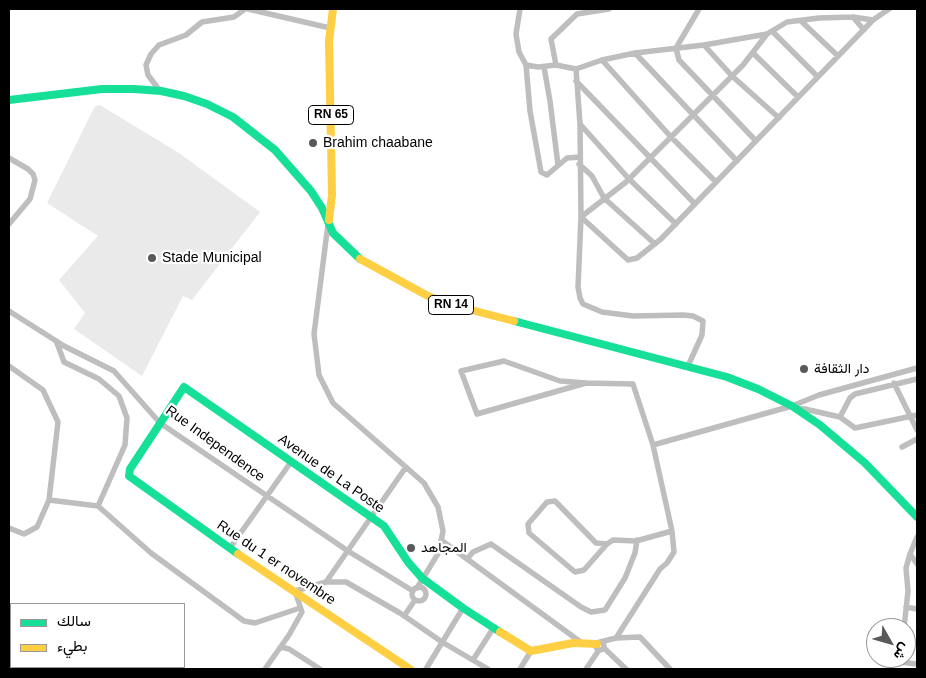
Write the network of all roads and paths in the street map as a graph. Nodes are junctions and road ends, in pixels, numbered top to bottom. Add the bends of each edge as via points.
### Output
1 (247, 9) edge
2 (334, 9) edge
3 (520, 9) edge
4 (609, 9) edge
5 (699, 9) edge
6 (889, 9) edge
7 (853, 17) junction
8 (801, 20) junction
9 (874, 20) junction
10 (330, 28) junction
11 (864, 30) junction
12 (770, 32) junction
13 (704, 45) junction
14 (676, 48) junction
15 (753, 52) junction
16 (635, 53) junction
17 (838, 56) junction
18 (602, 60) junction
19 (526, 65) junction
20 (556, 65) junction
21 (544, 67) junction
22 (576, 69) junction
23 (732, 76) junction
24 (818, 76) junction
25 (576, 81) junction
26 (161, 92) junction
27 (713, 95) junction
28 (798, 97) junction
29 (9, 100) edge
30 (693, 114) junction
31 (778, 118) junction
32 (580, 124) junction
33 (671, 137) junction
34 (756, 141) junction
35 (580, 156) junction
36 (9, 158) edge
37 (649, 159) junction
38 (737, 161) junction
39 (579, 164) junction
40 (558, 165) junction
41 (629, 179) junction
42 (716, 182) junction
43 (604, 198) junction
44 (695, 204) junction
45 (581, 217) junction
46 (328, 221) junction
47 (9, 224) edge
48 (676, 224) junction
49 (655, 244) junction
50 (9, 311) edge
51 (57, 343) junction
52 (9, 366) edge
53 (688, 366) junction
54 (917, 368) edge
55 (917, 379) edge
56 (586, 383) junction
57 (894, 383) junction
58 (792, 406) junction
59 (917, 415) edge
60 (840, 417) junction
61 (909, 417) junction
62 (160, 422) junction
63 (917, 430) edge
64 (917, 439) edge
65 (653, 445) junction
66 (902, 447) dead end
67 (291, 462) junction
68 (406, 467) junction
69 (128, 476) joint
70 (267, 496) junction
71 (49, 500) junction
72 (98, 506) junction
73 (917, 517) edge
74 (372, 518) junction
75 (9, 528) edge
76 (672, 531) junction
77 (917, 537) edge
78 (441, 540) junction
79 (637, 540) junction
80 (607, 544) junction
81 (230, 548) junction
82 (348, 551) junction
83 (910, 554) junction
84 (467, 559) junction
85 (917, 564) edge
86 (422, 578) junction
87 (326, 582) junction
88 (415, 589) junction
89 (295, 591) junction
90 (415, 600) junction
91 (906, 607) junction
92 (300, 608) junction
93 (463, 608) junction
94 (917, 608) edge
95 (404, 616) junction
96 (905, 618) edge
97 (494, 627) junction
98 (616, 638) junction
99 (442, 642) junction
100 (582, 643) junction
101 (281, 646) junction
102 (600, 646) junction
103 (531, 651) junction
104 (473, 660) junction
105 (406, 668) edge
106 (265, 669) edge
107 (320, 669) edge
108 (426, 669) edge
109 (488, 669) edge
110 (520, 669) edge
111 (586, 669) edge
112 (626, 669) edge
113 (670, 669) edge

1 - 10 street
1 - 26 street via 234,16 202,22 186,36 159,46 146,65 148,75
2 - 10 main road, RN 65
3 - 19 street via 516,34 519,52
4 - 20 street via 578,14 551,39
5 - 14 street
6 - 9 street
7 - 8 street
7 - 9 street
7 - 11 street
8 - 12 street via 787,22
8 - 17 street
9 - 11 street
10 - 46 main road, RN 65 via 332,195
11 - 17 street
12 - 13 street
12 - 15 street
12 - 24 street
13 - 14 street
13 - 23 street
14 - 16 street
14 - 27 street via 679,60
15 - 23 street
15 - 28 street
16 - 18 street
16 - 30 street
17 - 24 street
18 - 22 street
18 - 33 street
19 - 21 street
19 - 40 street via 541,172 547,175
20 - 21 street
20 - 22 street
21 - 40 street
22 - 25 street
23 - 27 street
23 - 31 street
24 - 28 street
25 - 32 street
25 - 37 street
26 - 29 main road, RN 14 via 102,90
26 - 46 main road, RN 14 via 207,104 256,134 288,163
27 - 30 street
27 - 34 street
28 - 31 street
30 - 33 street
30 - 38 street
31 - 34 street
32 - 35 street
32 - 41 street
33 - 37 street
33 - 42 street
34 - 38 street
35 - 39 street
35 - 40 street via 567,158
36 - 47 street via 28,169 35,180 30,198
37 - 41 street
37 - 44 street
38 - 42 street
39 - 43 street via 592,176
39 - 45 street
41 - 43 street
41 - 48 street
42 - 44 street
43 - 45 street
43 - 49 street
44 - 48 street
45 - 49 street via 628,260 638,258
45 - 53 street via 578,288 584,304 602,312 633,316 684,315 704,321 702,335
46 - 53 main road, RN 14 via 333,233 356,256 434,299
46 - 68 street via 314,334 319,375 333,403
48 - 49 street
50 - 51 street, Rue Independence
51 - 62 street, Rue Independence via 114,370
51 - 72 street via 64,362 99,379 119,396 127,418 125,445
52 - 71 street via 42,390 58,422
53 - 58 main road, RN 14 via 751,386
54 - 58 street via 819,395
55 - 57 street
56 - 56 street via 477,414 461,371 504,361 560,381
56 - 65 street via 633,384
57 - 60 street via 855,394
57 - 61 street
58 - 60 street
58 - 65 street
58 - 73 main road, RN 14 via 865,462
59 - 61 street
60 - 61 street via 854,428
61 - 63 street
62 - 67 main road, Avenue de La Poste via 184,387
62 - 69 main road, Avenue de La Poste
62 - 70 street, Rue Independence
64 - 66 street
65 - 76 street
67 - 70 street
67 - 74 main road, Avenue de La Poste
68 - 74 street
68 - 78 street via 424,483 438,507 443,531
69 - 81 main road, Rue du 1 er novembre
70 - 81 street
70 - 82 street, Rue Independence
71 - 72 street
71 - 75 street via 37,527 24,534
72 - 92 street via 151,552 244,621 255,623
74 - 82 street
74 - 86 main road, Avenue de La Poste via 384,526
76 - 79 street
76 - 98 street via 674,552
77 - 83 street
78 - 84 street
78 - 86 street via 439,552
79 - 80 street via 613,540
79 - 84 street via 625,578 605,610 591,612 491,544 472,552
80 - 80 street via 596,543 555,501 547,502 528,524 529,533 575,572 584,570
81 - 89 main road, Rue du 1 er novembre
82 - 87 street
82 - 88 street, Rue Independence
83 - 85 street
83 - 91 street via 906,568
84 - 100 street
86 - 88 street
86 - 93 main road, Avenue de La Poste
87 - 89 street
87 - 95 street via 346,582
88 - 90 street via 412,597
88 - 90 street via 421,587 426,597 422,602
89 - 92 street
89 - 105 main road, Rue du 1 er novembre
90 - 95 street
91 - 94 street
91 - 96 street
92 - 101 street via 302,612
93 - 97 main road, Avenue de La Poste
93 - 99 street
95 - 99 street
97 - 103 main road, Avenue de La Poste
97 - 104 street
98 - 102 street
98 - 113 street via 640,637
99 - 104 street
99 - 108 street
100 - 102 main road
100 - 103 main road
101 - 106 street
101 - 107 street
102 - 111 street
102 - 112 street
103 - 110 street
104 - 109 street

